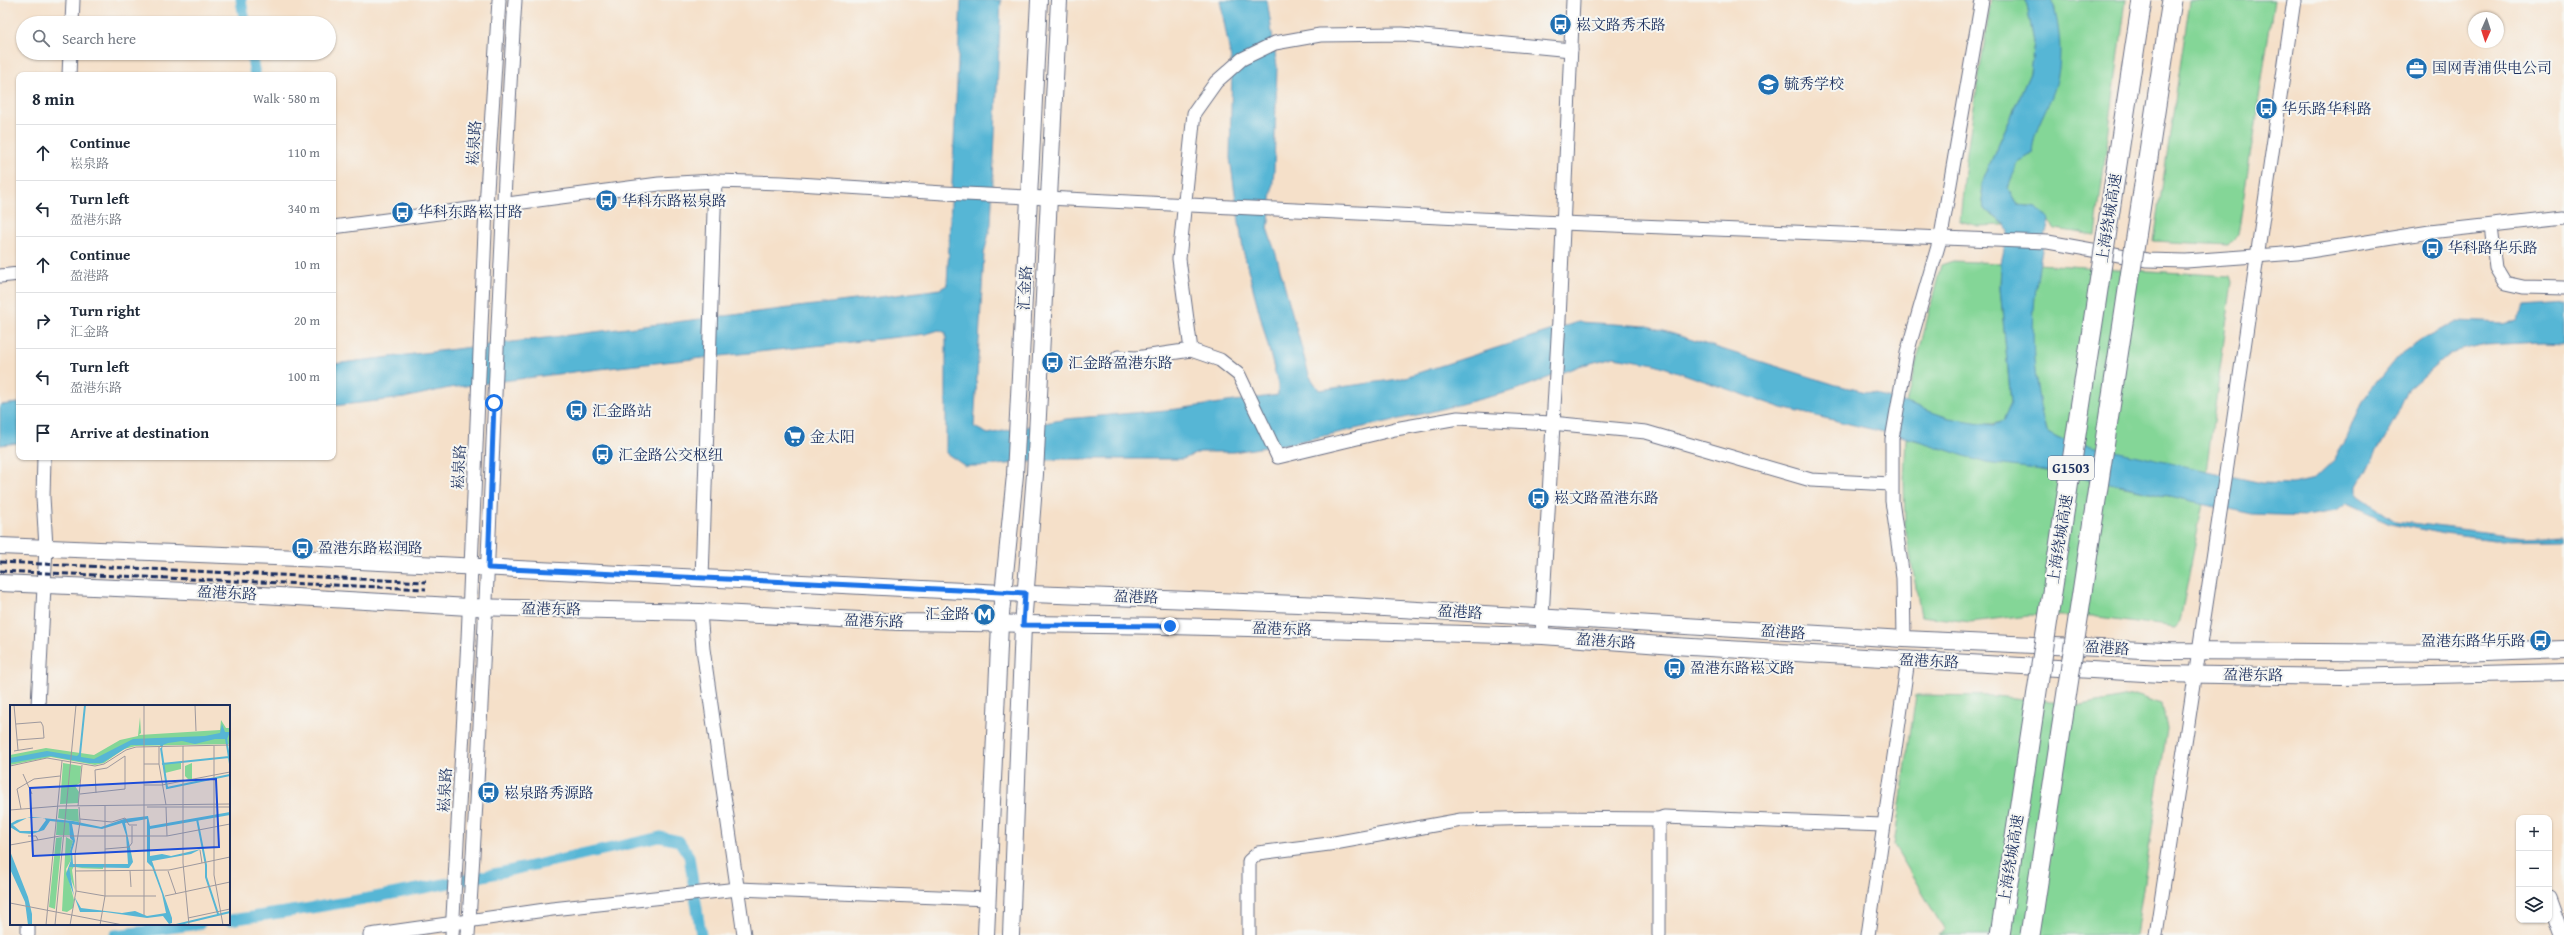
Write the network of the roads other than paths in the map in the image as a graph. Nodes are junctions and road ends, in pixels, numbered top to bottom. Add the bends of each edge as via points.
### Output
1 (73, 0) edge
2 (499, 0) edge
3 (515, 0) edge
4 (1039, 0) edge
5 (1059, 0) edge
6 (1573, 0) edge
7 (1982, 0) edge
8 (2142, 0) edge
9 (2172, 0) edge
10 (2294, 0) edge
11 (72, 16) edge
12 (1571, 50) junction
13 (70, 60) edge
14 (69, 72) edge
15 (715, 181) junction
16 (1030, 197) junction
17 (1048, 198) junction
18 (504, 204) junction
19 (1184, 204) junction
20 (486, 207) junction
21 (2564, 217) edge
22 (1562, 223) junction
23 (2491, 226) junction
24 (336, 227) edge
25 (1941, 236) junction
26 (2257, 254) junction
27 (16, 274) edge
28 (0, 276) edge
29 (2564, 288) edge
30 (1191, 350) junction
31 (1118, 357) dead end
32 (1553, 423) junction
33 (44, 460) edge
34 (1891, 484) junction
35 (0, 546) edge
36 (46, 547) junction
37 (470, 567) junction
38 (488, 568) junction
39 (702, 579) junction
40 (0, 583) edge
41 (44, 585) junction
42 (1003, 593) junction
43 (1025, 593) junction
44 (469, 607) junction
45 (486, 607) junction
46 (700, 612) junction
47 (1542, 617) junction
48 (1000, 624) junction
49 (1023, 625) junction
50 (1543, 636) junction
51 (1904, 639) junction
52 (2564, 648) edge
53 (2199, 651) junction
54 (1908, 660) junction
55 (2564, 672) edge
56 (2195, 674) junction
57 (38, 705) edge
58 (1659, 819) junction
59 (1883, 825) junction
60 (738, 889) junction
61 (988, 899) junction
62 (2552, 907) edge
63 (469, 920) junction
64 (453, 929) edge
65 (370, 935) edge
66 (468, 935) edge
67 (744, 935) edge
68 (986, 935) edge
69 (1011, 935) edge
70 (1249, 935) edge
71 (1658, 935) edge
72 (1868, 935) edge
73 (2000, 935) edge
74 (2030, 935) edge
75 (2156, 935) edge
76 (2562, 935) edge

1 - 11 street
2 - 20 street, 崧泉路
3 - 18 street
4 - 16 main road, 汇金路
5 - 17 main road, 汇金路
6 - 12 street
7 - 25 street
8 - 73 highway, 上海绕城高速 / G1503, bridge
9 - 74 highway, 上海绕城高速 / G1503, bridge
10 - 26 street
12 - 19 street via 1402,34 1320,35 1275,43 1242,59 1216,82 1194,112
12 - 22 street
13 - 14 street
15 - 16 street
15 - 18 street via 659,184
15 - 39 street
16 - 17 street
16 - 42 main road, 汇金路 via 1015,475
17 - 19 street
17 - 43 main road, 汇金路 via 1035,474
18 - 20 street
18 - 38 street
19 - 22 street
19 - 30 street via 1179,259
20 - 24 street
20 - 37 street, 崧泉路
21 - 23 street
22 - 25 street
22 - 32 street
23 - 26 street via 2430,232 2297,253
23 - 29 street via 2496,268 2505,283 2523,287
25 - 26 street via 2048,242 2147,260 2186,260
25 - 34 street via 1898,394 1892,439
26 - 53 street
27 - 28 street
30 - 31 street via 1136,358
30 - 32 street via 1220,360 1239,375 1278,457 1395,429 1458,418
32 - 34 street via 1646,432 1811,480
32 - 47 street
33 - 36 street
34 - 51 street via 1903,585
35 - 36 main road
36 - 37 main road
36 - 41 street
37 - 38 main road
37 - 44 street, 崧泉路
38 - 39 main road
38 - 45 street
39 - 42 main road
40 - 41 main road, 盈港东路
41 - 44 main road, 盈港东路
41 - 57 street
42 - 43 main road, 盈港路
42 - 48 main road, 汇金路
43 - 47 main road, 盈港路
43 - 49 main road, 汇金路
44 - 45 main road, 盈港东路
44 - 64 street, 崧泉路
45 - 46 main road, 盈港东路
45 - 63 street
46 - 48 main road, 盈港东路 via 899,622
46 - 60 street via 703,649
47 - 50 street
47 - 51 main road, 盈港路
48 - 49 main road, 盈港东路
48 - 61 main road, 汇金路
49 - 50 main road, 盈港东路 via 1170,626
49 - 69 main road, 汇金路
50 - 54 main road, 盈港东路
51 - 53 main road, 盈港路
52 - 53 main road, 盈港路 via 2460,653
53 - 56 street
54 - 56 main road, 盈港东路
54 - 59 street
55 - 56 main road, 盈港东路 via 2341,677
56 - 75 street
58 - 59 street via 1664,817
58 - 70 street via 1461,820 1329,844 1258,853 1249,861
58 - 71 street
59 - 72 street
60 - 61 street
60 - 63 street
60 - 67 street
61 - 68 main road, 汇金路
62 - 76 street
63 - 64 street
63 - 66 street
64 - 65 street

